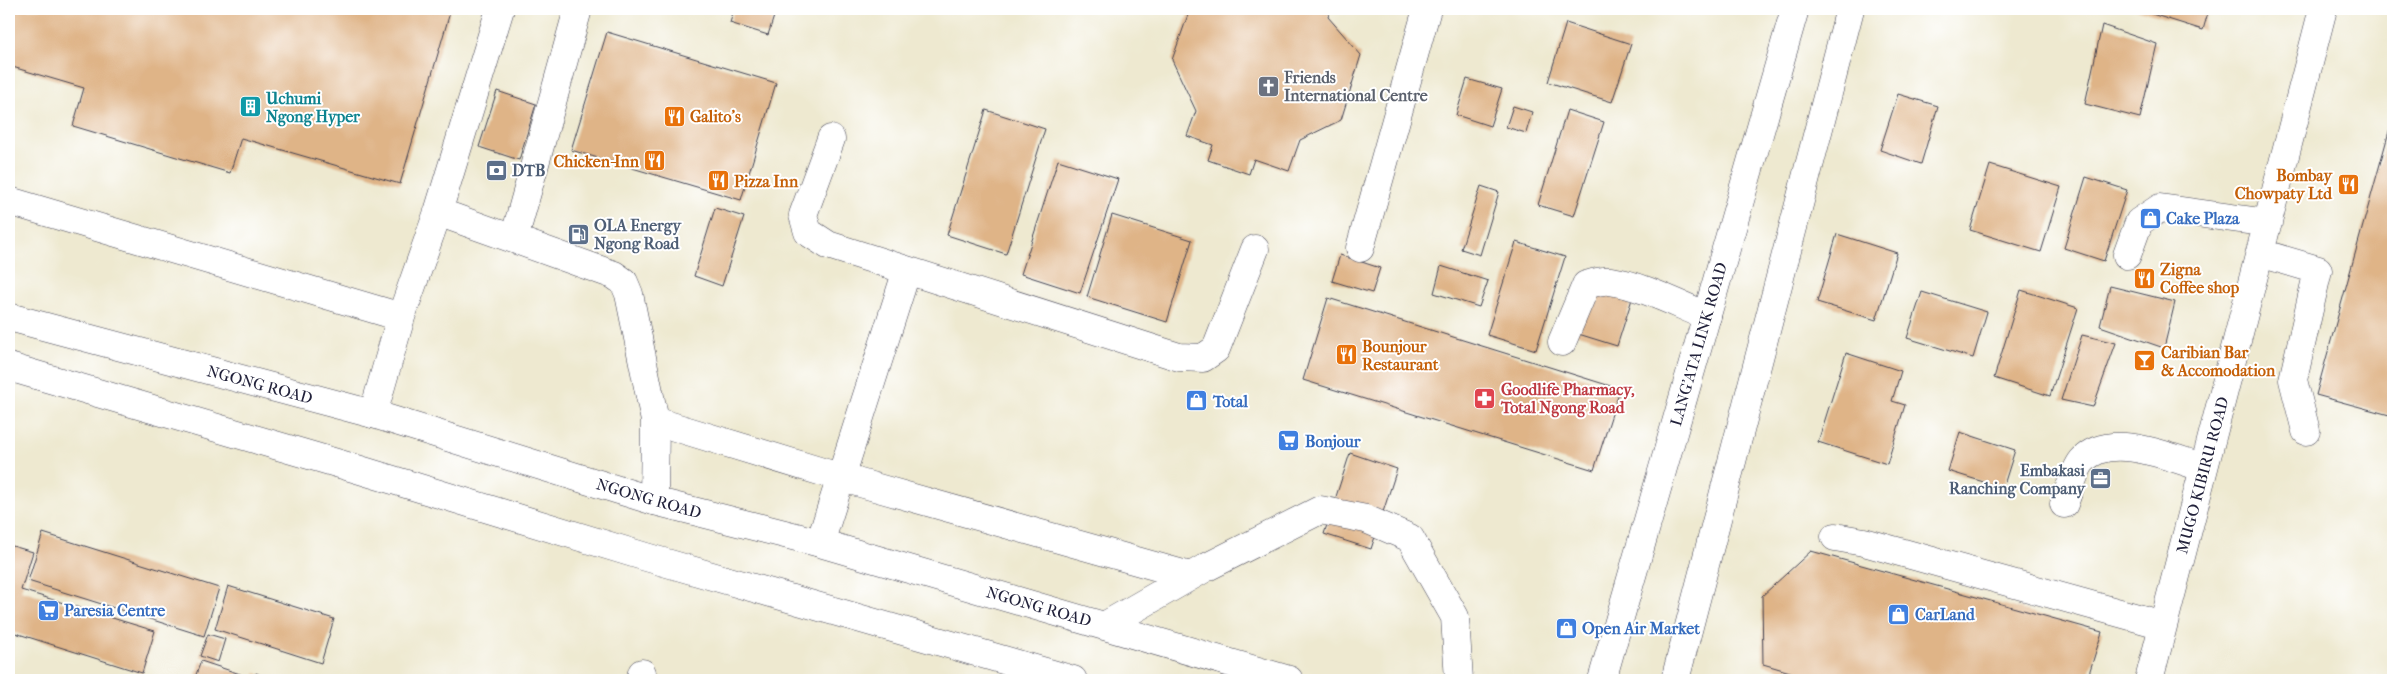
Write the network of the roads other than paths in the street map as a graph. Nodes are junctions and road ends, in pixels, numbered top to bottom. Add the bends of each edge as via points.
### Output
1 (500, 9) edge
2 (578, 9) edge
3 (1427, 9) edge
4 (1795, 9) edge
5 (1850, 9) edge
6 (2323, 9) edge
7 (831, 139) dead end
8 (9, 202) edge
9 (438, 212) junction
10 (2268, 222) junction
11 (514, 239) junction
12 (1360, 248) dead end
13 (1255, 249) dead end
14 (2260, 253) junction
15 (2128, 255) dead end
16 (907, 270) junction
17 (1706, 316) junction
18 (9, 317) edge
19 (401, 317) junction
20 (1562, 342) dead end
21 (10, 370) edge
22 (373, 414) junction
23 (655, 421) junction
24 (2306, 431) dead end
25 (2204, 468) junction
26 (840, 477) junction
27 (654, 501) junction
28 (2064, 504) dead end
29 (1835, 537) dead end
30 (820, 543) junction
31 (1190, 576) junction
32 (1106, 625) junction
33 (2163, 625) junction
34 (1073, 680) edge
35 (1289, 680) edge
36 (1459, 680) edge
37 (1602, 680) edge
38 (1675, 680) edge
39 (2149, 680) edge

1 - 9 main road
2 - 11 main road
3 - 12 main road
4 - 17 main road, LANG'ATA LINK ROAD
5 - 38 main road
6 - 10 main road, MUGO KIBIRU ROAD
7 - 16 main road via 803,215 808,232 828,245
8 - 19 main road
9 - 11 main road
9 - 19 main road
10 - 14 main road, MUGO KIBIRU ROAD
10 - 15 main road via 2160,208 2139,222
11 - 23 main road via 614,275 624,282
13 - 16 main road via 1216,349 1204,358 1179,357
14 - 24 main road via 2318,270 2293,380
14 - 25 main road, MUGO KIBIRU ROAD
16 - 26 main road
17 - 20 main road via 1630,286 1596,282 1586,285
17 - 37 main road, LANG'ATA LINK ROAD
18 - 22 main road, NGONG ROAD
19 - 22 main road
21 - 34 main road
22 - 27 main road, NGONG ROAD
23 - 26 main road
23 - 27 main road
25 - 28 main road via 2148,450 2121,446 2094,452 2082,461
25 - 33 main road, MUGO KIBIRU ROAD
26 - 30 main road
26 - 31 main road
27 - 30 main road, NGONG ROAD
29 - 33 main road via 1864,542
30 - 32 main road, NGONG ROAD
31 - 32 main road
31 - 36 main road via 1320,510 1366,518 1410,538 1435,578 1455,617
32 - 35 main road, NGONG ROAD
33 - 39 main road, MUGO KIBIRU ROAD

